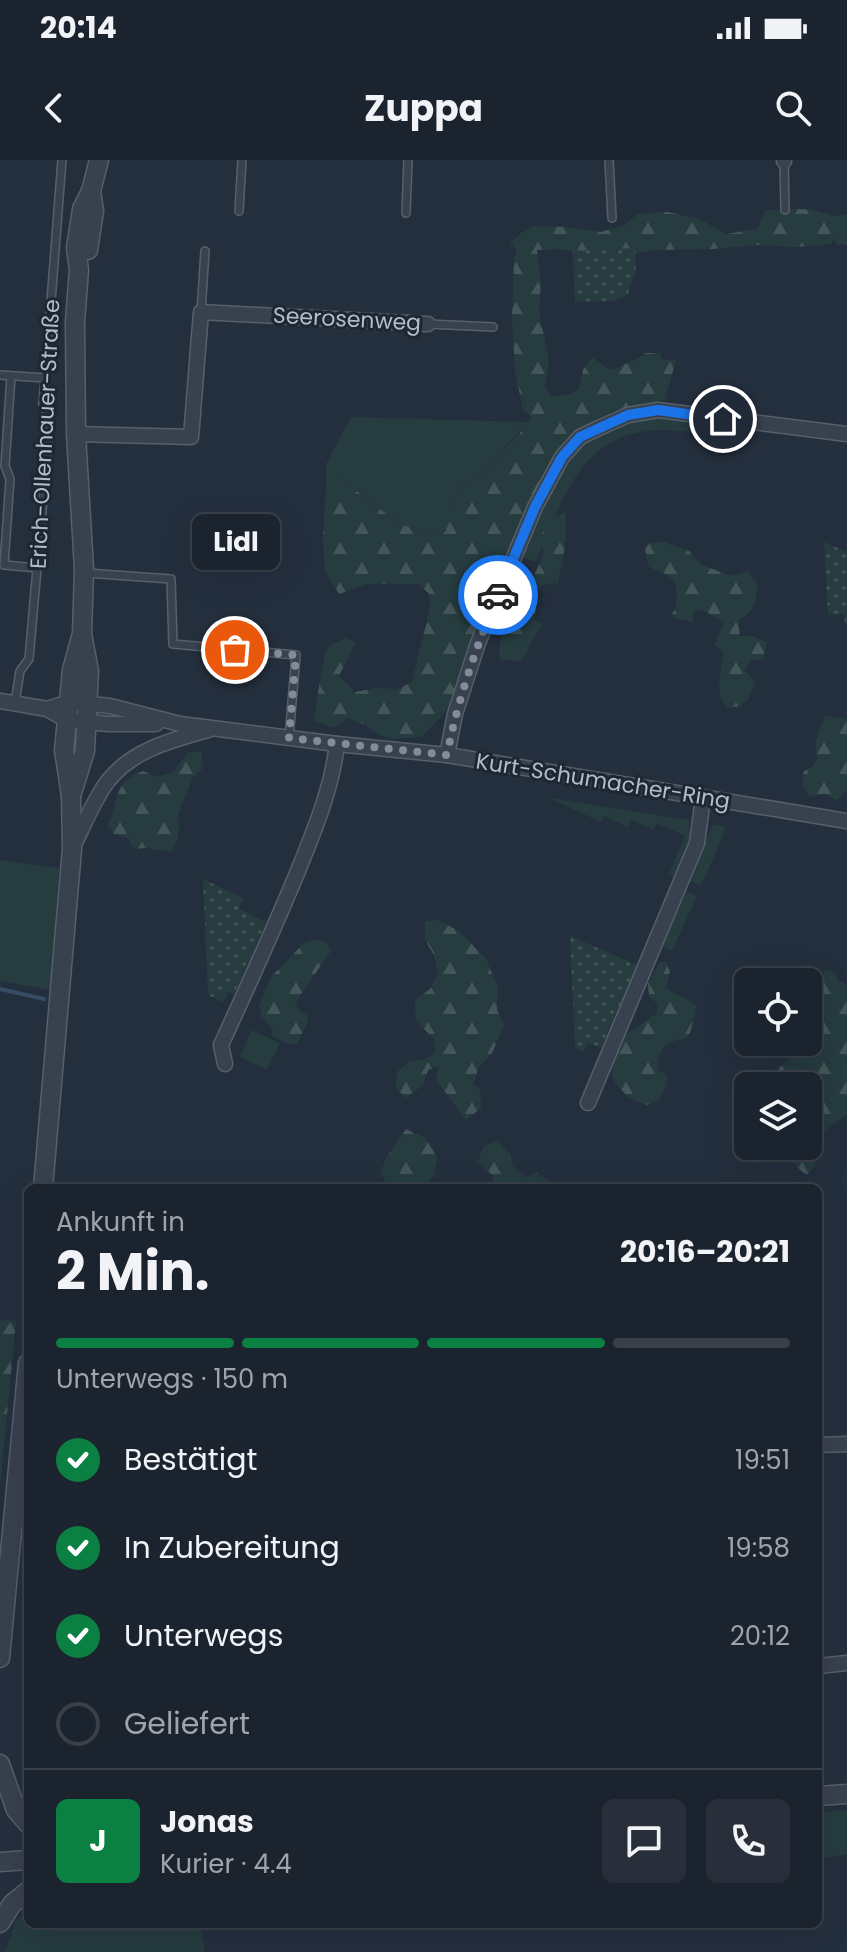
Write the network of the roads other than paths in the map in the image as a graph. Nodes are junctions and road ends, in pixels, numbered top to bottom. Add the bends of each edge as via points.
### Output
1 (62, 160) edge
2 (99, 160) edge
3 (242, 160) edge
4 (408, 160) edge
5 (609, 160) edge
6 (784, 160) edge
7 (785, 210) dead end
8 (239, 211) dead end
9 (406, 213) dead end
10 (612, 218) dead end
11 (205, 251) dead end
12 (201, 312) junction
13 (428, 324) joint
14 (493, 327) dead end
15 (0, 375) edge
16 (11, 376) junction
17 (46, 378) junction
18 (76, 434) junction
19 (847, 434) edge
20 (37, 568) junction
21 (84, 573) junction
22 (82, 634) junction
23 (8, 703) edge
24 (68, 711) junction
25 (87, 713) junction
26 (215, 728) junction
27 (289, 738) junction
28 (337, 744) junction
29 (447, 755) junction
30 (71, 796) junction
31 (703, 798) junction
32 (847, 821) edge
33 (72, 849) junction
34 (225, 1064) dead end
35 (588, 1103) dead end
36 (43, 1184) edge
37 (847, 1444) edge
38 (822, 1445) edge
39 (24, 1452) edge
40 (22, 1496) edge
41 (0, 1658) edge
42 (847, 1663) edge
43 (822, 1666) edge
44 (0, 1764) edge
45 (847, 1794) edge
46 (822, 1796) edge
47 (24, 1819) edge
48 (24, 1860) edge
49 (0, 1862) edge
50 (24, 1894) edge
51 (0, 1923) edge

1 - 17 lane, Erich-Ollenhauer-Straße
2 - 18 street, Erich-Ollenhauer-Straße via 82,209 76,248
3 - 8 lane
4 - 9 lane
5 - 10 lane
6 - 7 lane
11 - 12 lane
12 - 13 street, Seerosenweg
12 - 18 street via 191,437
13 - 14 lane, Seerosenweg
15 - 16 lane
16 - 17 lane
16 - 20 lane via 4,565
17 - 20 lane, Erich-Ollenhauer-Straße via 43,404 50,420
18 - 21 street, Erich-Ollenhauer-Straße
19 - 29 street via 658,410 628,415 580,437 562,457 535,507 478,643
20 - 23 lane, Erich-Ollenhauer-Straße via 29,659
21 - 22 street, Erich-Ollenhauer-Straße
21 - 27 lane via 171,579 173,644 296,655
22 - 24 street, Erich-Ollenhauer-Straße
22 - 25 street, Erich-Ollenhauer-Straße via 89,671
23 - 24 street
24 - 25 street, Kurt-Schumacher-Ring
24 - 30 street, Erich-Ollenhauer-Straße via 64,750
25 - 26 street, Kurt-Schumacher-Ring via 109,724
25 - 30 street, Erich-Ollenhauer-Straße via 84,758
26 - 27 street, Kurt-Schumacher-Ring
26 - 33 street, Kurt-Schumacher-Ring via 139,754 122,766 106,782
27 - 28 street, Kurt-Schumacher-Ring
28 - 29 street, Kurt-Schumacher-Ring
28 - 34 street via 325,803 221,1045
29 - 31 street, Kurt-Schumacher-Ring
30 - 33 street, Erich-Ollenhauer-Straße
31 - 32 street, Kurt-Schumacher-Ring
31 - 35 street via 697,843
33 - 36 street, Erich-Ollenhauer-Straße
37 - 38 street
39 - 40 street
40 - 41 street
42 - 43 street
44 - 47 street
45 - 46 street
48 - 49 street
50 - 51 street

